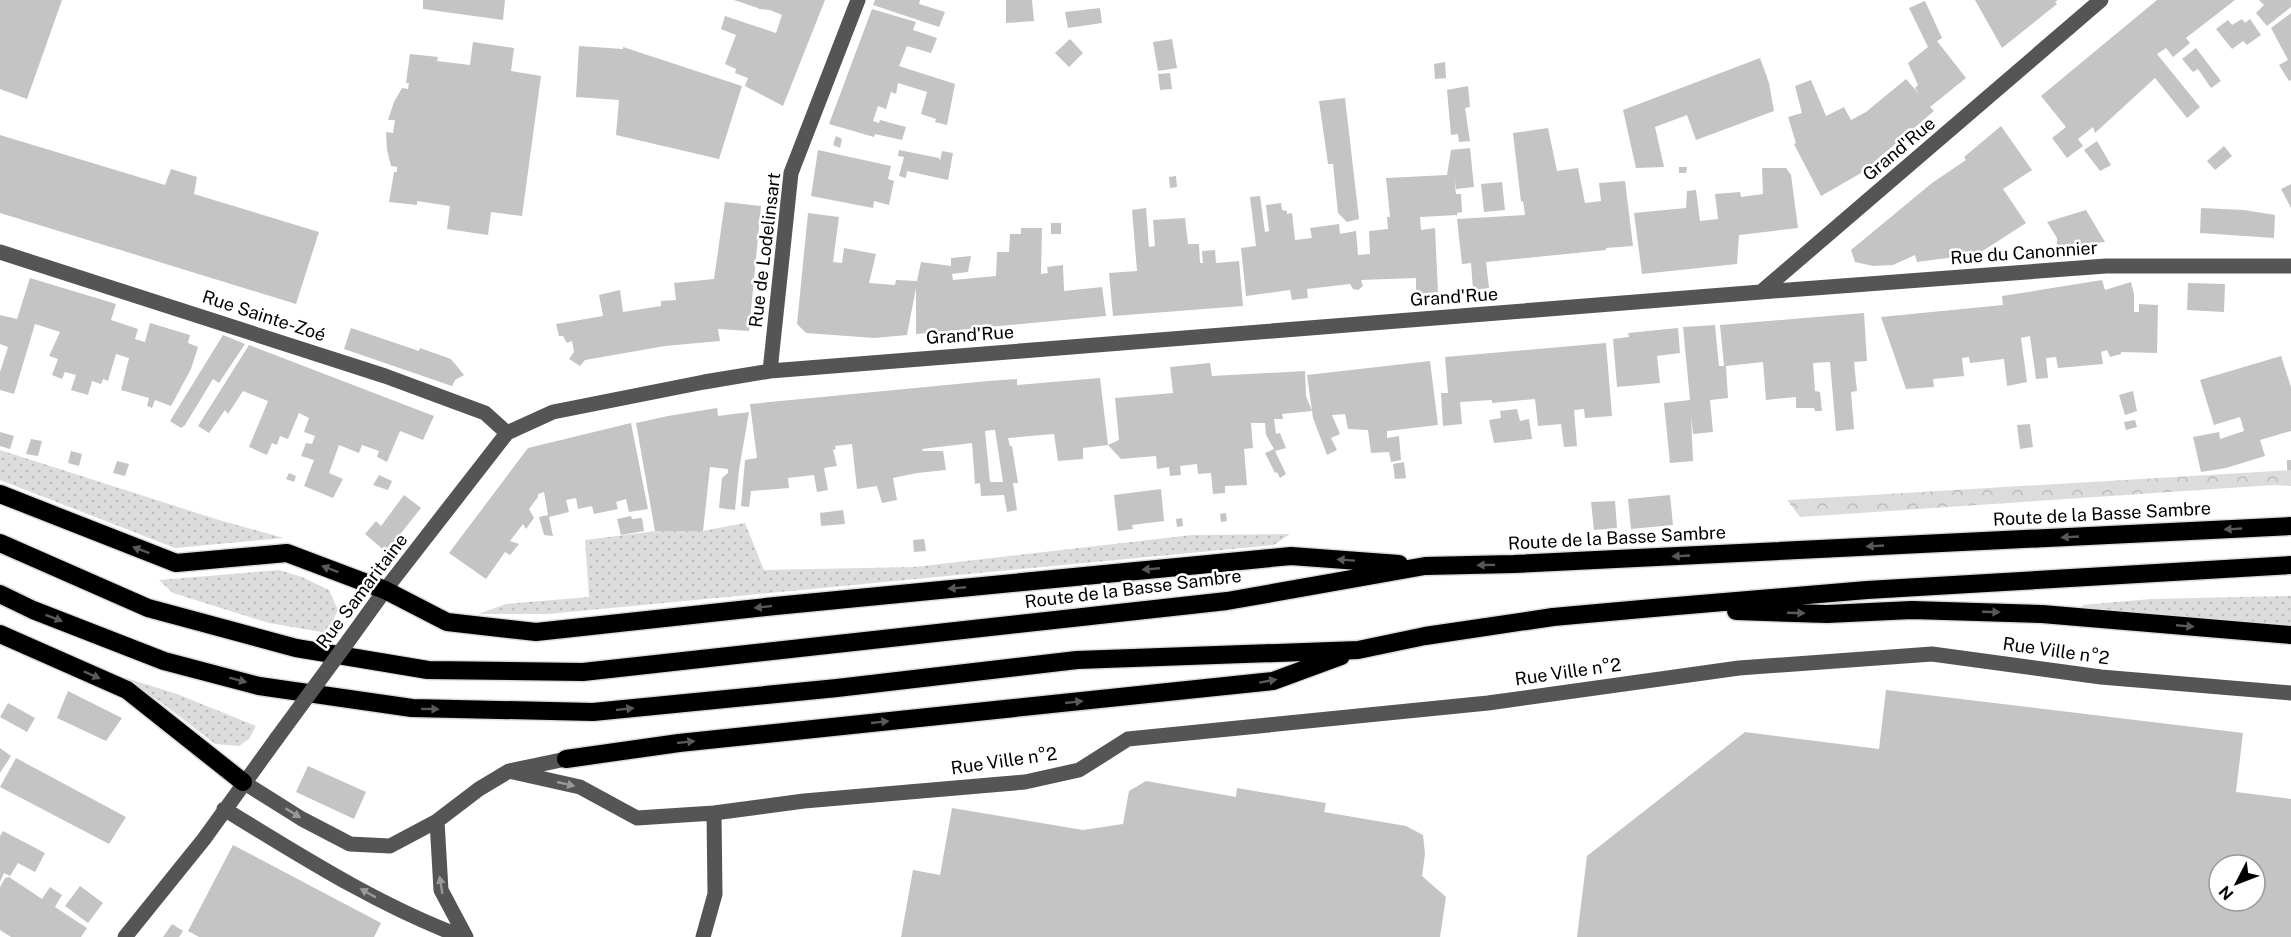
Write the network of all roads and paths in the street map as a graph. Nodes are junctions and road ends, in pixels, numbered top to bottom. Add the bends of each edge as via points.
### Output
1 (858, 0) edge
2 (2101, 0) edge
3 (0, 252) edge
4 (2291, 266) edge
5 (1761, 292) junction
6 (770, 371) junction
7 (704, 381) joint
8 (507, 433) junction
9 (0, 494) edge
10 (2291, 526) edge
11 (0, 543) edge
12 (2291, 565) edge
13 (1425, 566) junction
14 (385, 590) junction
15 (0, 594) edge
16 (1653, 608) junction
17 (0, 634) edge
18 (2291, 635) edge
19 (1358, 650) junction
20 (2284, 692) edge
21 (566, 759) joint
22 (509, 771) junction
23 (243, 782) junction
24 (224, 809) junction
25 (714, 813) junction
26 (437, 821) junction
27 (125, 937) edge
28 (465, 937) edge
29 (703, 937) edge

1 - 6 street, Rue de Lodelinsart via 791,173
2 - 5 street, Grand'Rue
3 - 8 street, Rue Sainte-Zoé via 386,376 485,413
4 - 5 street, Rue du Canonnier via 2106,266
5 - 6 street, Grand'Rue
6 - 7 street, Grand'Rue
7 - 8 street, Rue Samaritaine via 553,412
8 - 14 street, Rue Samaritaine
14 -> 9 highway via 287,553 176,563
10 -> 13 highway, Route de la Basse Sambre
11 - 13 highway, Route de la Basse Sambre via 148,608 296,648 428,669 583,672 1227,601
12 - 16 highway via 1866,590
13 -> 14 highway via 1291,556 536,632 447,622
14 - 23 street, Rue Samaritaine, bridge
15 -> 19 highway via 164,661 259,686 412,708 593,712 1077,660
16 -> 18 highway via 1827,614 1911,610 2042,614
16 - 19 highway via 1554,617
17 -> 23 highway via 127,690
21 -> 19 highway via 690,741 1273,681
20 - 25 street, Rue Ville n°2 via 2101,677 1932,654 1739,668 1488,703 1128,739 1079,770 1025,782 804,801
21 - 22 street
22 -> 25 street, Rue Ville n°2 via 580,787 637,818
22 - 26 street
23 - 24 street, Rue Samaritaine
23 -> 26 street via 350,844 390,846
24 - 27 street, Rue Samaritaine
28 -> 24 street via 384,902
25 - 29 street via 715,894
28 -> 26 street via 441,890

